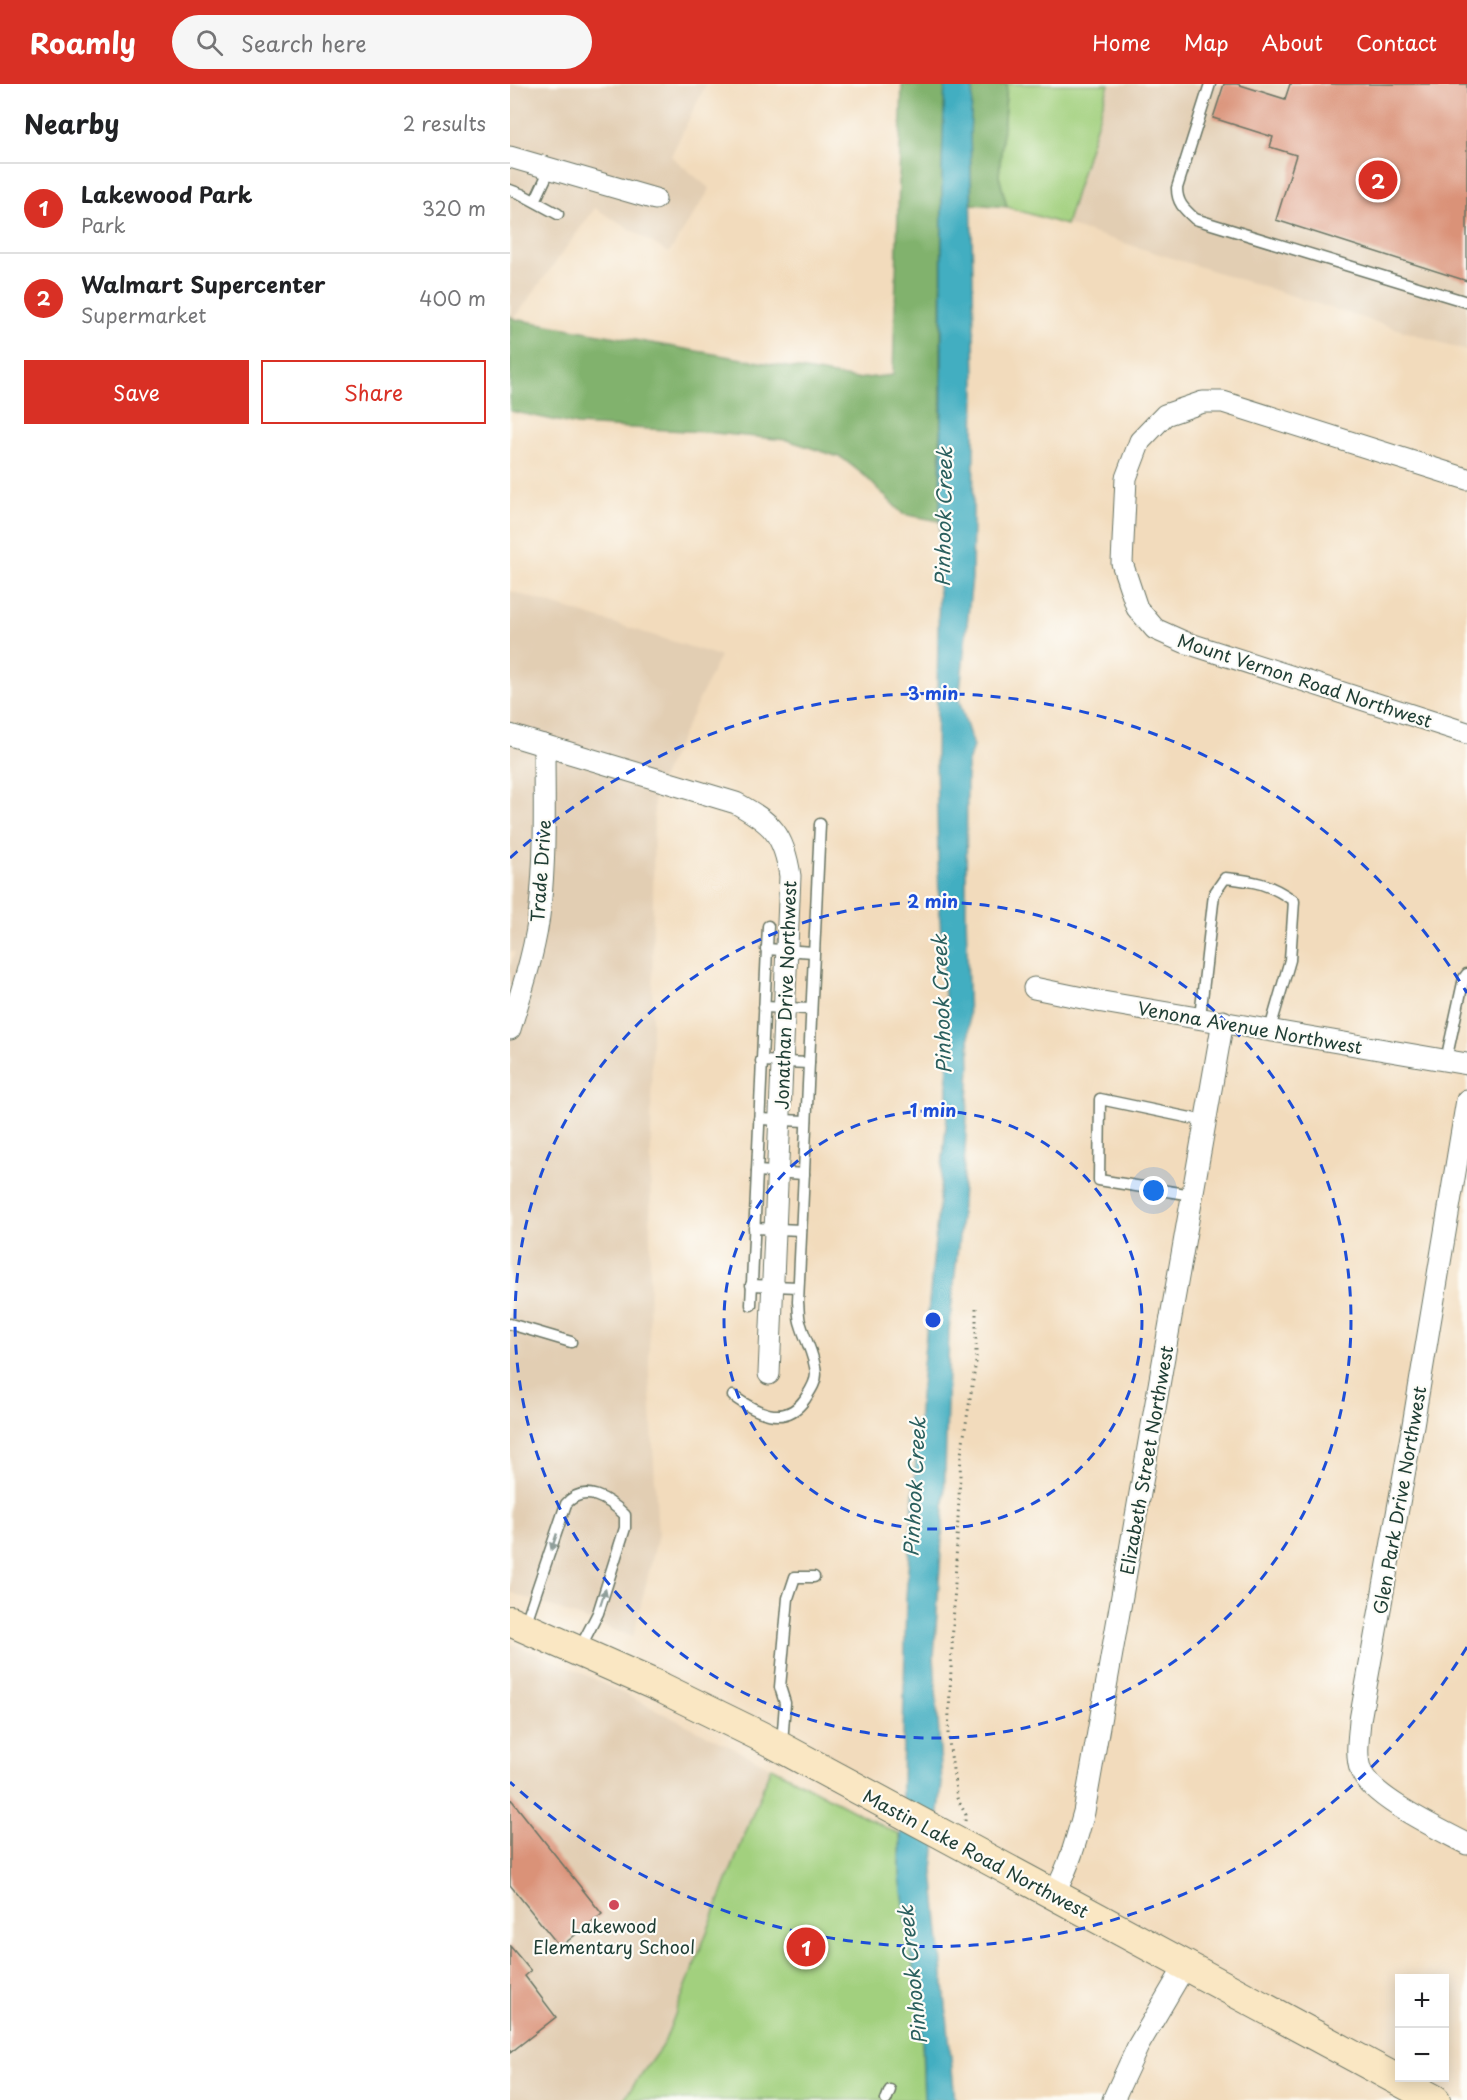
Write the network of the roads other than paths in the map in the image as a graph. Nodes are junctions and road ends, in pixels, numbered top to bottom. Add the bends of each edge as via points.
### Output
1 (1210, 84) edge
2 (510, 157) edge
3 (550, 169) junction
4 (510, 190) edge
5 (655, 200) dead end
6 (535, 201) junction
7 (558, 214) dead end
8 (1467, 302) edge
9 (1467, 479) edge
10 (1467, 733) edge
11 (510, 735) edge
12 (544, 745) junction
13 (820, 824) dead end
14 (768, 926) dead end
15 (777, 950) junction
16 (814, 952) junction
17 (1467, 974) edge
18 (1034, 988) dead end
19 (774, 1007) junction
20 (811, 1009) junction
21 (1200, 1017) junction
22 (1223, 1021) junction
23 (510, 1029) edge
24 (1270, 1029) junction
25 (1446, 1060) junction
26 (772, 1062) junction
27 (809, 1064) junction
28 (1467, 1064) edge
29 (1467, 1100) edge
30 (769, 1119) junction
31 (806, 1121) junction
32 (1205, 1121) junction
33 (767, 1172) junction
34 (804, 1174) junction
35 (1192, 1195) junction
36 (765, 1228) junction
37 (801, 1230) junction
38 (752, 1285) junction
39 (773, 1286) junction
40 (798, 1287) junction
41 (751, 1305) dead end
42 (510, 1324) edge
43 (571, 1342) dead end
44 (769, 1374) dead end
45 (733, 1396) dead end
46 (814, 1577) dead end
47 (514, 1625) edge
48 (579, 1650) junction
49 (782, 1748) junction
50 (1467, 1844) edge
51 (1054, 1894) junction
52 (1185, 1966) junction
53 (1113, 2100) edge
54 (1435, 2100) edge

1 - 8 lane via 1177,188 1183,209 1195,219
2 - 3 street
3 - 5 street
3 - 6 lane
4 - 6 lane
6 - 7 lane
9 - 10 street, Mount Vernon Road Northwest via 1223,402 1203,402 1165,415 1140,441 1126,478 1122,563 1137,608 1155,629 1184,642
11 - 12 street, Jonathan Drive Northwest
12 - 15 street, Jonathan Drive Northwest via 735,803 763,821 777,834 787,853 790,876
12 - 23 street, Trade Drive via 540,906
13 - 16 lane
14 - 15 lane
15 - 16 lane
15 - 19 street, Jonathan Drive Northwest
16 - 20 lane
17 - 25 lane
18 - 21 street, Venona Avenue Northwest
19 - 20 lane
19 - 26 street, Jonathan Drive Northwest
20 - 27 lane
21 - 22 street, Venona Avenue Northwest
21 - 24 lane via 1214,894 1225,878 1253,881 1277,889 1294,901 1290,960
22 - 24 street, Venona Avenue Northwest
22 - 32 street, Elizabeth Street Northwest
24 - 25 street, Venona Avenue Northwest
25 - 28 street, Venona Avenue Northwest
26 - 27 lane
26 - 30 street, Jonathan Drive Northwest
27 - 31 lane
29 - 50 street, Glen Park Drive Northwest via 1358,1750 1361,1771 1374,1789
30 - 31 lane
30 - 33 street, Jonathan Drive Northwest
31 - 34 lane
32 - 35 street, Elizabeth Street Northwest
32 - 35 lane via 1100,1099 1099,1180
33 - 34 lane
33 - 36 street, Jonathan Drive Northwest
34 - 37 lane
35 - 51 street, Elizabeth Street Northwest via 1084,1812 1067,1871
36 - 37 lane
36 - 38 lane
36 - 39 street, Jonathan Drive Northwest
37 - 40 lane
38 - 39 lane
38 - 41 lane
39 - 40 lane
39 - 44 street, Jonathan Drive Northwest
40 - 45 lane via 800,1324 812,1352 816,1376 812,1389 801,1405 787,1414 766,1415
42 - 43 lane
46 - 49 lane via 795,1577 788,1598 780,1687 785,1703
47 - 48 street, Mastin Lake Road Northwest
48 -> 47 lane via 598,1613 625,1528 625,1515 612,1502 585,1493 566,1504
48 - 49 street, Mastin Lake Road Northwest
49 - 51 street, Mastin Lake Road Northwest
51 - 52 street, Mastin Lake Road Northwest
52 - 53 street via 1138,2046
52 - 54 street, Mastin Lake Road Northwest

